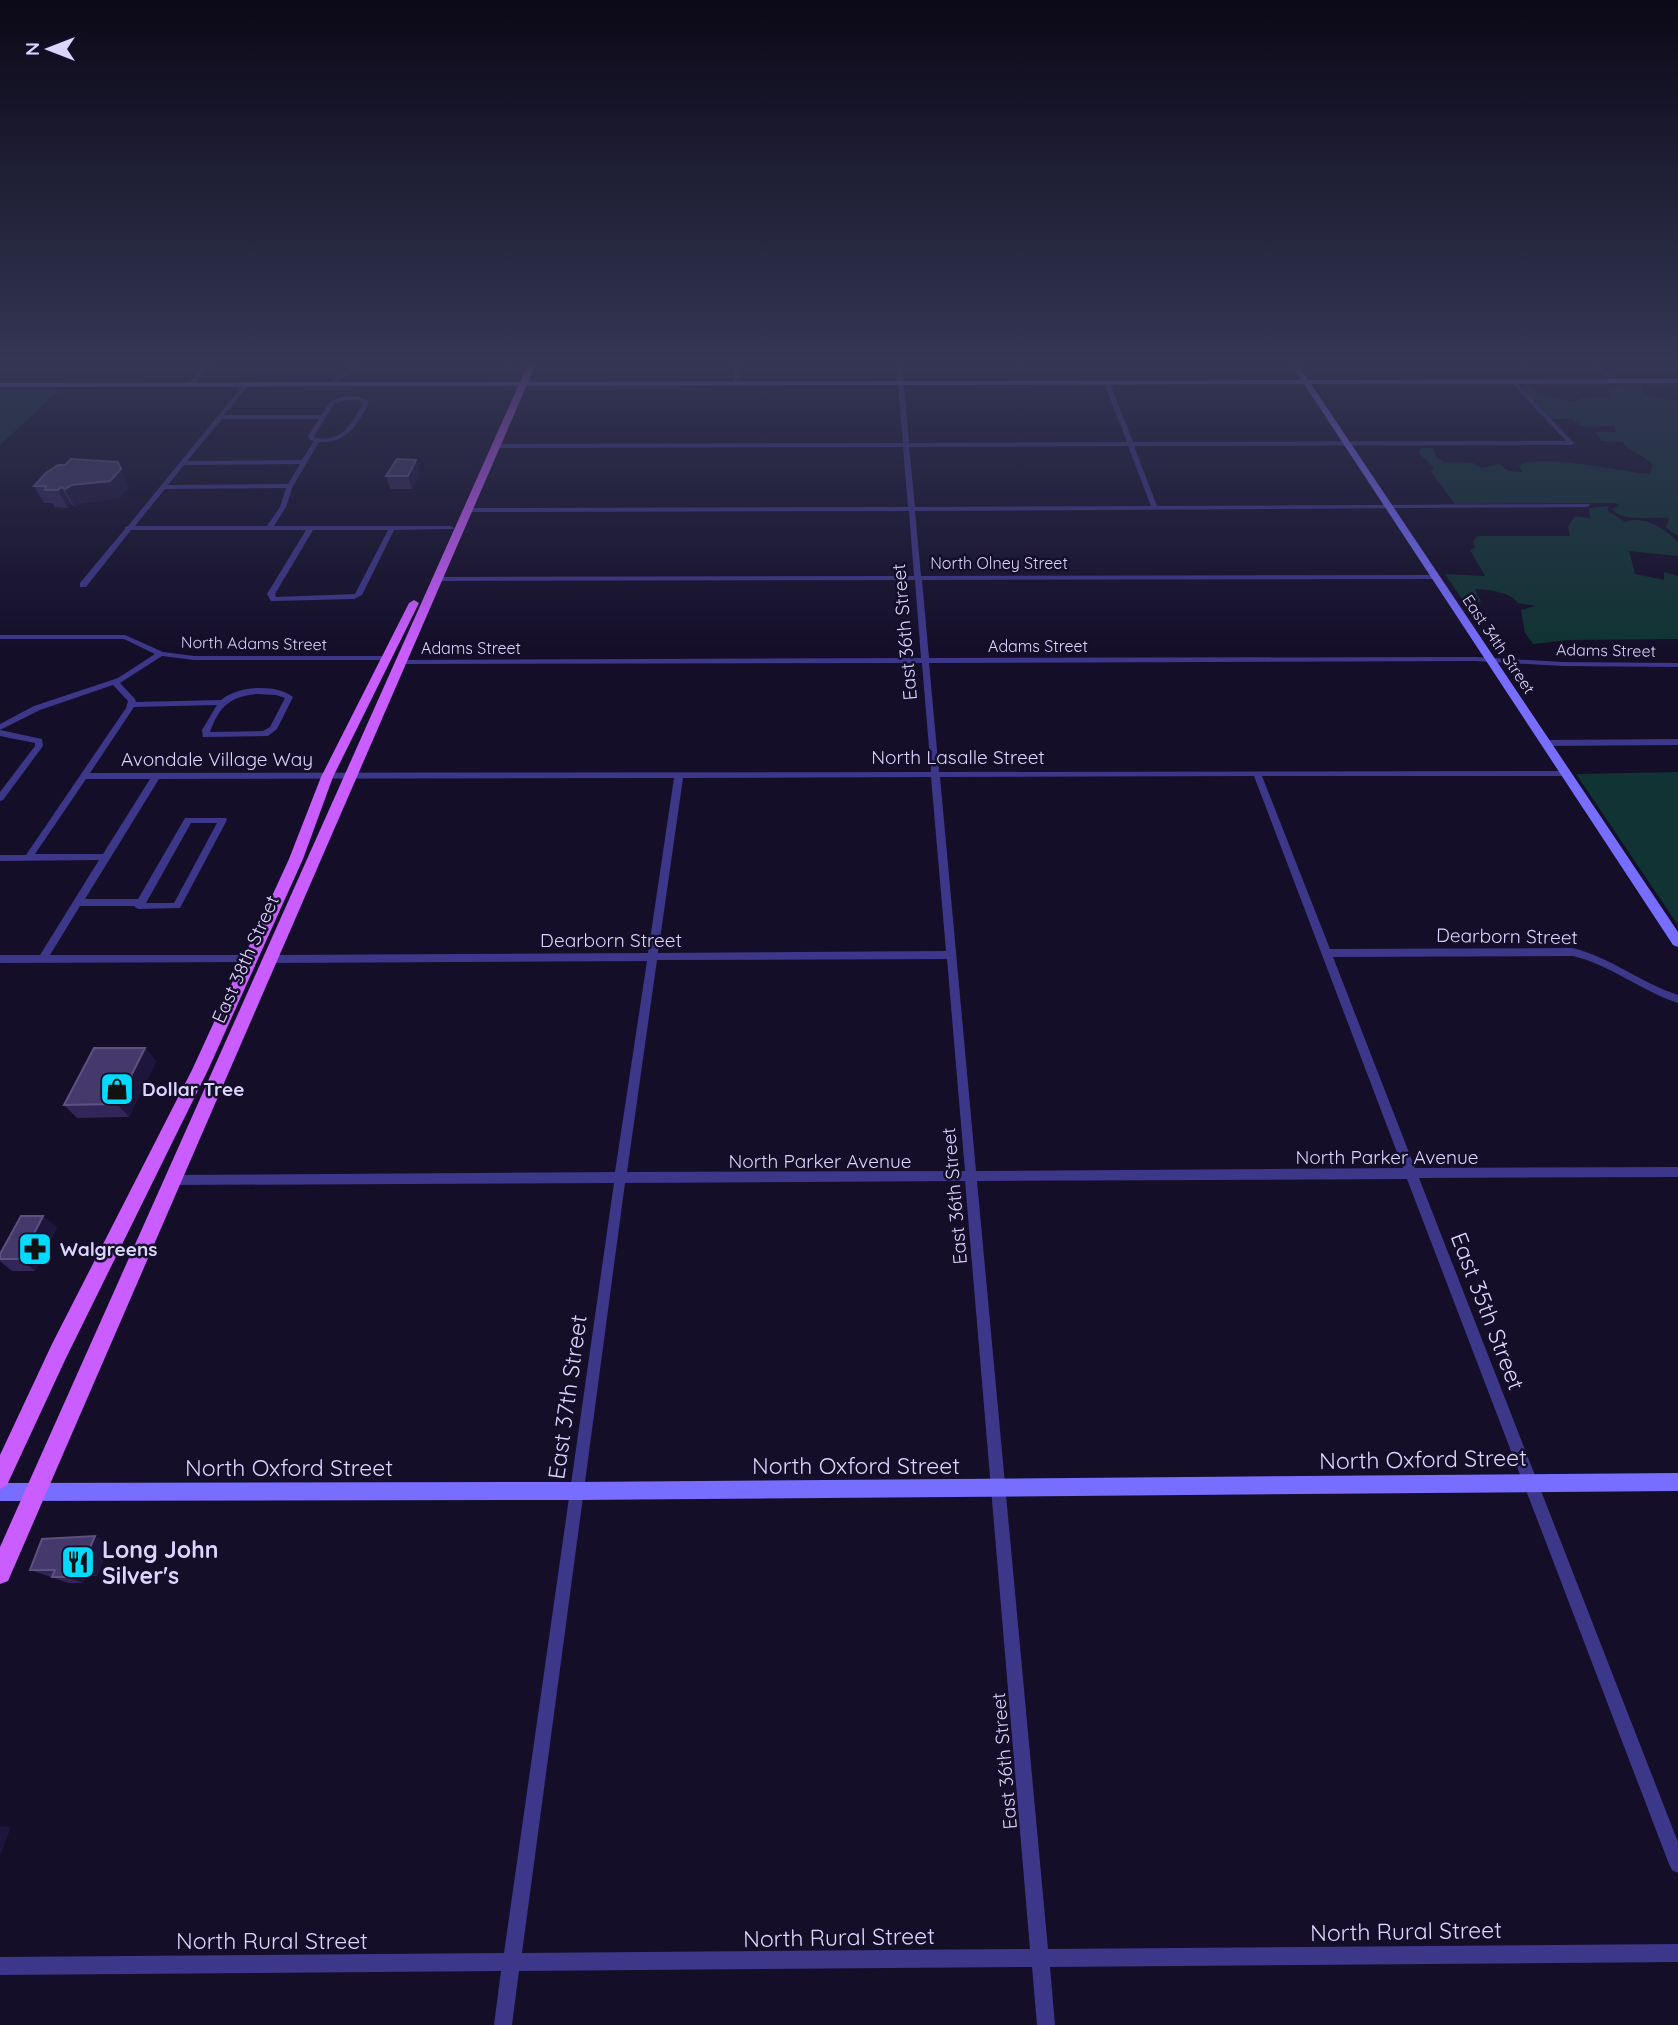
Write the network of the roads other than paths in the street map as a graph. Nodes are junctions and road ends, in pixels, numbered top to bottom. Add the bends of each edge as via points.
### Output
1 (186, 458) edge
2 (306, 458) edge
3 (484, 458) edge
4 (491, 458) edge
5 (908, 458) edge
6 (1136, 458) edge
7 (1357, 458) edge
8 (304, 462) junction
9 (182, 463) junction
10 (162, 486) junction
11 (290, 486) junction
12 (1587, 505) dead end
13 (1389, 507) junction
14 (913, 508) junction
15 (1155, 508) junction
16 (468, 510) junction
17 (127, 528) junction
18 (269, 528) junction
19 (311, 528) junction
20 (393, 528) junction
21 (451, 528) junction
22 (1436, 577) junction
23 (918, 578) junction
24 (436, 579) junction
25 (83, 585) dead end
26 (0, 637) edge
27 (161, 654) junction
28 (393, 660) junction
29 (927, 660) junction
30 (1491, 660) junction
31 (1678, 666) edge
32 (115, 683) junction
33 (223, 702) junction
34 (131, 705) junction
35 (0, 727) edge
36 (0, 733) edge
37 (1678, 742) edge
38 (1546, 743) junction
39 (1566, 773) junction
40 (1257, 774) junction
41 (936, 775) junction
42 (84, 776) junction
43 (156, 776) junction
44 (679, 776) junction
45 (327, 777) junction
46 (350, 777) junction
47 (0, 798) edge
48 (0, 858) edge
49 (28, 858) junction
50 (106, 858) junction
51 (141, 902) junction
52 (78, 903) junction
53 (1678, 942) edge
54 (1325, 953) junction
55 (951, 956) junction
56 (653, 957) junction
57 (0, 959) edge
58 (43, 959) junction
59 (251, 959) junction
60 (270, 959) junction
61 (1678, 999) edge
62 (1678, 1172) edge
63 (1411, 1174) junction
64 (971, 1178) junction
65 (620, 1179) junction
66 (171, 1180) junction
67 (0, 1478) edge
68 (1678, 1482) edge
69 (1531, 1483) junction
70 (1000, 1488) junction
71 (577, 1491) junction
72 (0, 1492) edge
73 (35, 1493) junction
74 (0, 1573) edge
75 (1678, 1864) edge
76 (1678, 1953) edge
77 (1040, 1959) junction
78 (511, 1964) junction
79 (0, 1966) edge
80 (503, 2025) edge
81 (1046, 2025) edge

1 - 9 street
2 - 8 street
3 - 21 main road, East 38th Street
4 - 16 main road, East 38th Street
5 - 14 street, East 36th Street
6 - 15 street
7 - 13 main road, East 34th Street
8 - 9 street
8 - 11 street
9 - 10 street
10 - 11 street
10 - 17 street
11 - 18 street
12 - 13 street
13 - 15 street
13 - 22 main road, East 34th Street
14 - 15 street
14 - 16 street
14 - 23 street, East 36th Street
16 - 24 main road, East 38th Street
17 - 18 street
17 - 25 street
18 - 19 street
19 - 20 street
19 - 20 street via 271,597 348,599 358,595
20 - 21 street
21 - 28 main road, East 38th Street
22 - 23 street, North Olney Street
22 - 30 main road, East 34th Street
23 - 24 street, North Olney Street
23 - 29 street, East 36th Street
24 - 28 main road, East 38th Street
26 - 27 street, North Adams Street via 125,637
27 - 28 street, North Adams Street
27 - 32 street
28 - 29 street, Adams Street
28 - 45 main road, East 38th Street
28 - 46 main road, East 38th Street
29 - 30 street, Adams Street
29 - 41 street, East 36th Street
30 - 31 street, Adams Street
30 - 38 main road, East 34th Street
32 - 34 street
32 - 35 street via 37,708
33 - 33 street via 206,735 270,732 289,697 281,692 237,693
33 - 34 street
34 - 42 street
36 - 47 street via 39,741 39,746
37 - 38 street
38 - 39 main road, East 34th Street
39 - 40 street, North Lasalle Street
39 - 53 main road, East 34th Street
40 - 41 street, North Lasalle Street
40 - 54 street, East 35th Street
41 - 44 street, North Lasalle Street
41 - 55 street, East 36th Street
42 - 43 street, Avondale Village Way
42 - 49 street
43 - 45 street, Avondale Village Way
43 - 50 street
44 - 46 street, North Lasalle Street
44 - 56 street, East 37th Street
45 - 46 street, Avondale Village Way
45 - 59 main road, East 38th Street
46 - 60 main road, East 38th Street
48 - 49 street
49 - 50 street
50 - 52 street
51 - 51 street via 188,820 223,820 177,905 139,905
51 - 52 street
52 - 58 street
54 - 61 street, Dearborn Street via 1573,952 1605,961 1649,988
54 - 63 street, East 35th Street
55 - 56 street, Dearborn Street
55 - 64 street, East 36th Street
56 - 60 street, Dearborn Street
56 - 65 street, East 37th Street
57 - 58 street
58 - 59 street
59 - 67 main road, East 38th Street
60 - 66 main road, East 38th Street
62 - 63 street, North Parker Avenue
63 - 64 street, North Parker Avenue
63 - 69 street, East 35th Street
64 - 65 street, North Parker Avenue
64 - 70 street, East 36th Street
65 - 66 street, North Parker Avenue
65 - 71 street, East 37th Street
66 - 73 main road, East 38th Street
68 - 69 main road, North Oxford Street
69 - 70 main road, North Oxford Street
69 - 75 street, East 35th Street
70 - 71 main road, North Oxford Street
70 - 77 street, East 36th Street
71 - 73 main road, North Oxford Street
71 - 78 street, East 37th Street
72 - 73 main road, North Oxford Street
73 - 74 main road, East 38th Street
76 - 77 street, North Rural Street
77 - 78 street, North Rural Street
77 - 81 street, East 36th Street
78 - 79 street, North Rural Street
78 - 80 street, East 37th Street

